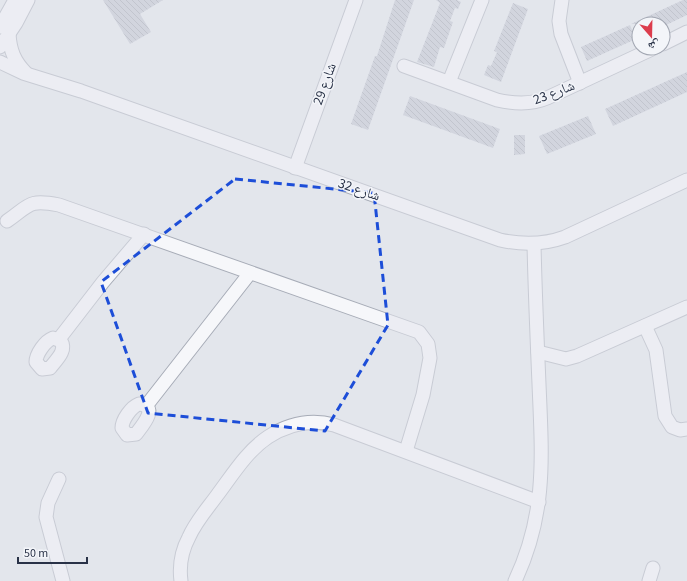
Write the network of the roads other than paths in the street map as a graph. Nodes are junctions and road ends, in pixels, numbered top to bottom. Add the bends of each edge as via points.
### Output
1 (6, 0) edge
2 (15, 0) edge
3 (28, 0) edge
4 (356, 0) edge
5 (482, 0) edge
6 (562, 0) edge
7 (0, 11) edge
8 (5, 30) edge
9 (687, 32) edge
10 (671, 40) edge
11 (0, 47) edge
12 (637, 56) edge
13 (0, 62) edge
14 (404, 66) dead end
15 (0, 69) edge
16 (29, 75) junction
17 (450, 82) junction
18 (580, 83) junction
19 (295, 168) junction
20 (687, 180) edge
21 (3, 226) edge
22 (131, 230) junction
23 (144, 234) junction
24 (534, 244) junction
25 (244, 271) junction
26 (103, 282) junction
27 (687, 307) edge
28 (646, 326) junction
29 (59, 339) dead end
30 (538, 358) junction
31 (146, 406) dead end
32 (687, 430) edge
33 (406, 451) junction
34 (59, 480) dead end
35 (540, 496) junction
36 (653, 568) dead end
37 (63, 581) edge
38 (181, 581) edge
39 (515, 581) edge
40 (649, 581) edge

1 - 7 street
2 - 8 street
3 - 8 street
4 - 19 street, شارع 29
5 - 17 street
6 - 18 street via 559,21 561,34
8 - 11 street
8 - 16 street via 14,58
9 - 10 street
12 - 18 street, شارع 23
13 - 16 street, شارع 32
14 - 17 street, شارع 23
15 - 16 street
16 - 19 street, شارع 32 via 81,91
17 - 18 street, شارع 23 via 497,100 521,104 539,102
19 - 24 street, شارع 32 via 500,240
20 - 24 street, شارع 32 via 565,237
21 - 22 street via 22,208 32,203 52,203
22 - 23 street
22 - 26 street
23 - 25 street
23 - 26 street
24 - 30 street
25 - 31 street via 211,321
25 - 33 street via 419,332 426,340 430,353 423,395
26 - 29 street
27 - 28 street
28 - 30 street via 566,359
28 - 32 street via 656,350 666,420 676,429
30 - 35 street via 542,459
33 - 35 street via 490,482
33 - 38 street via 326,423 302,423 277,432 258,444 245,457 194,528 182,555
34 - 37 street via 48,503 46,517
35 - 39 street via 533,534
36 - 40 street

